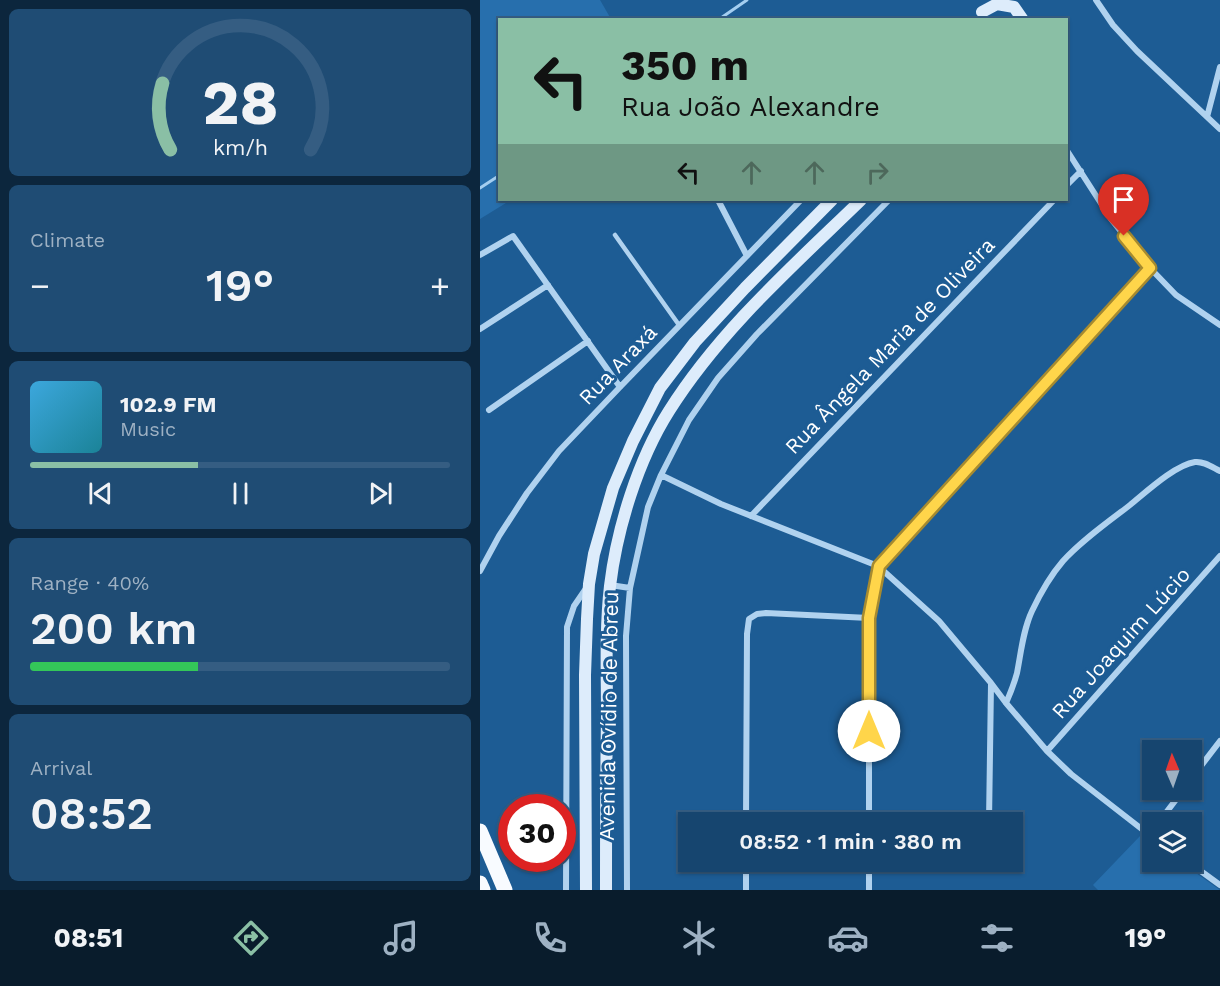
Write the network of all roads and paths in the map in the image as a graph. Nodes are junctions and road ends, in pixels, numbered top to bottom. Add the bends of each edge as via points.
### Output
1 (990, 0) edge
2 (1096, 0) edge
3 (1020, 11) edge
4 (980, 16) edge
5 (1220, 67) edge
6 (1207, 117) junction
7 (1220, 129) edge
8 (1068, 152) edge
9 (1081, 171) junction
10 (1068, 184) edge
11 (719, 201) edge
12 (800, 201) edge
13 (831, 201) edge
14 (860, 201) edge
15 (888, 201) edge
16 (1053, 201) edge
17 (615, 235) dead end
18 (480, 255) edge
19 (747, 256) junction
20 (1150, 268) junction
21 (548, 285) junction
22 (679, 325) junction
23 (1220, 325) edge
24 (480, 329) edge
25 (588, 341) junction
26 (620, 387) junction
27 (489, 410) dead end
28 (1220, 471) edge
29 (661, 475) junction
30 (751, 516) junction
31 (1220, 556) edge
32 (879, 566) junction
33 (480, 571) edge
34 (589, 584) junction
35 (610, 585) junction
36 (630, 588) junction
37 (869, 618) junction
38 (991, 683) junction
39 (1006, 704) junction
40 (586, 715) junction
41 (607, 717) junction
42 (1220, 741) edge
43 (1047, 751) junction
44 (1202, 765) edge
45 (1176, 800) edge
46 (746, 812) edge
47 (869, 812) edge
48 (989, 812) edge
49 (1167, 812) edge
50 (1142, 827) edge
51 (480, 831) edge
52 (746, 872) edge
53 (869, 872) edge
54 (1202, 872) edge
55 (480, 883) edge
56 (1220, 885) edge
57 (483, 890) edge
58 (505, 890) edge
59 (566, 890) edge
60 (586, 890) edge
61 (606, 890) edge
62 (627, 890) edge
63 (746, 890) edge
64 (869, 890) edge

1 - 4 main road
2 - 6 street via 1137,51
3 - 4 main road via 997,4
5 - 6 street
6 - 7 street
8 - 9 street
9 - 10 street
9 - 20 street via 1111,219
11 - 19 street
12 - 19 street, Rua Araxá
13 - 34 main road, Avenida Ovídio de Abreu via 744,288 660,388 613,488
14 - 35 main road, Avenida Ovídio de Abreu via 731,329 669,411 642,464 627,505
15 - 29 street, Avenida Ovídio de Abreu via 718,378 689,420
16 - 30 street, Rua Ângela Maria de Oliveira
17 - 22 lane
18 - 21 street via 513,236
19 - 22 street, Rua Araxá
20 - 23 street via 1176,295
20 - 32 street
21 - 24 street
21 - 25 street
22 - 26 street, Rua Araxá
25 - 26 street
25 - 27 street
26 - 33 street, Rua Araxá via 559,451 527,493
28 - 39 street via 1193,462 1166,476 1064,561 1031,613
29 - 30 street
29 - 36 street, Avenida Ovídio de Abreu via 648,507
30 - 32 street
31 - 43 street, Rua Joaquim Lúcio
32 - 37 street
32 - 38 street via 939,621
34 - 40 main road, Avenida Ovídio de Abreu
34 - 59 street via 574,606 567,627
35 - 36 street
35 - 41 main road, Avenida Ovídio de Abreu
36 - 62 street, Avenida Ovídio de Abreu via 626,636
37 - 46 street via 766,612 749,619
37 - 47 street
38 - 39 street
38 - 48 street
39 - 43 street
40 - 41 main road
40 - 60 main road, Avenida Ovídio de Abreu
41 - 61 main road, Avenida Ovídio de Abreu
42 - 44 street
43 - 50 street
45 - 49 street
51 - 58 main road
52 - 63 street
53 - 64 street
54 - 56 street
55 - 57 main road

